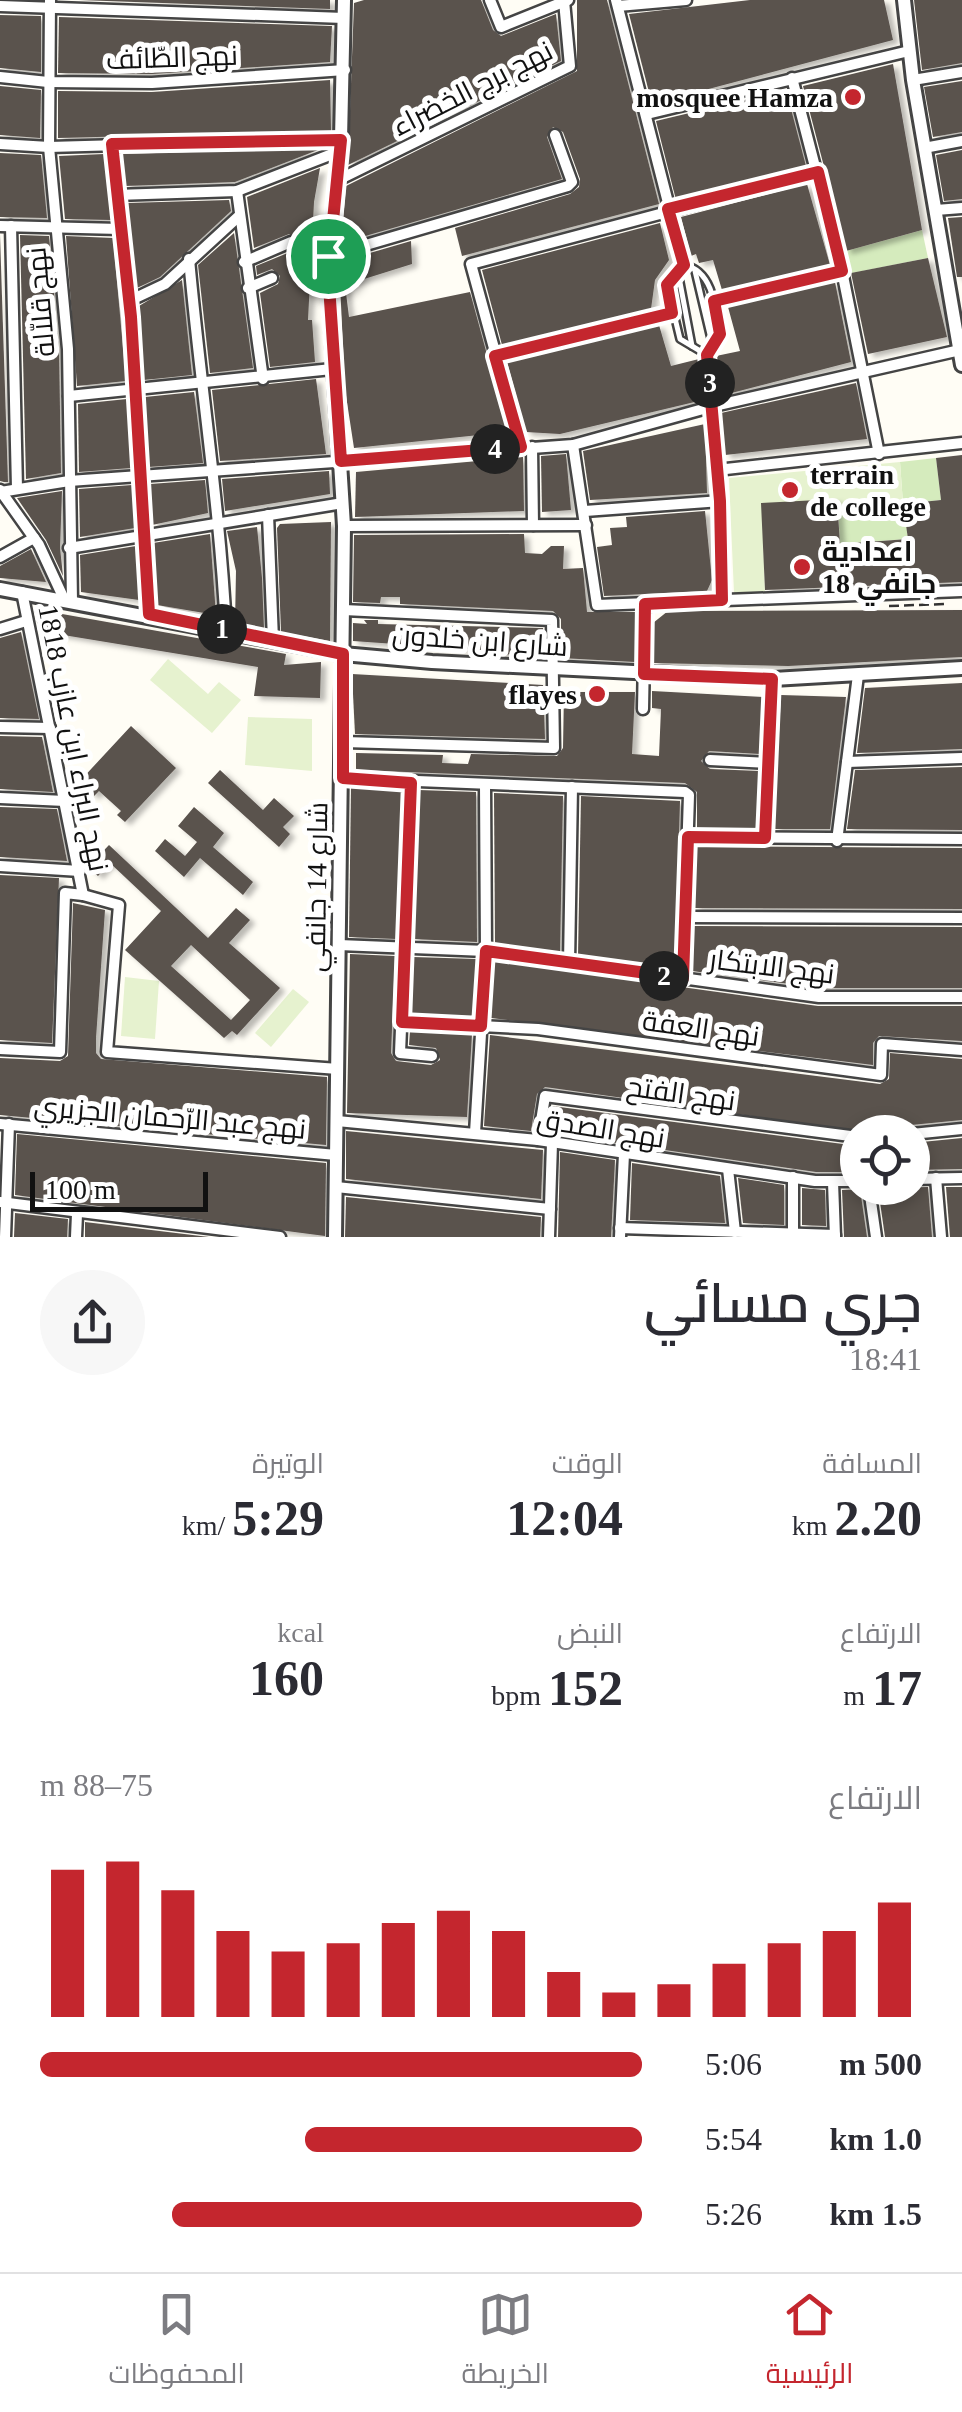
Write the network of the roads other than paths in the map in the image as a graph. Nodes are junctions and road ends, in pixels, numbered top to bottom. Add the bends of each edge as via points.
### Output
1 (490, 0) edge
2 (686, 0) edge
3 (904, 0) edge
4 (566, 1) edge
5 (617, 3) edge
6 (49, 5) edge
7 (347, 5) edge
8 (0, 6) edge
9 (93, 6) edge
10 (909, 51) junction
11 (345, 70) junction
12 (962, 72) edge
13 (0, 77) edge
14 (792, 78) junction
15 (913, 80) junction
16 (48, 82) junction
17 (646, 114) junction
18 (555, 136) dead end
19 (962, 141) edge
20 (0, 144) edge
21 (112, 144) junction
22 (341, 145) junction
23 (49, 147) junction
24 (924, 148) junction
25 (818, 172) junction
26 (336, 181) junction
27 (237, 191) junction
28 (116, 195) junction
29 (962, 208) edge
30 (668, 209) junction
31 (936, 210) junction
32 (239, 216) junction
33 (5, 226) edge
34 (56, 229) junction
35 (120, 230) junction
36 (290, 242) dead end
37 (328, 256) junction
38 (189, 260) junction
39 (244, 262) junction
40 (685, 268) junction
41 (842, 271) junction
42 (955, 277) edge
43 (272, 278) dead end
44 (248, 288) junction
45 (130, 301) junction
46 (714, 301) junction
47 (672, 313) junction
48 (960, 344) edge
49 (692, 346) junction
50 (710, 351) junction
51 (495, 356) junction
52 (962, 365) edge
53 (332, 369) junction
54 (865, 370) junction
55 (264, 378) junction
56 (200, 384) junction
57 (134, 390) junction
58 (69, 396) junction
59 (714, 406) junction
60 (962, 443) edge
61 (573, 444) junction
62 (526, 447) junction
63 (879, 454) junction
64 (341, 461) junction
65 (718, 470) junction
66 (211, 472) junction
67 (140, 475) junction
68 (69, 481) junction
69 (17, 488) junction
70 (0, 491) edge
71 (720, 501) junction
72 (344, 504) junction
73 (585, 511) junction
74 (268, 515) junction
75 (220, 521) junction
76 (532, 525) junction
77 (586, 525) junction
78 (344, 526) junction
79 (143, 533) junction
80 (34, 538) junction
81 (69, 548) junction
82 (0, 558) edge
83 (0, 589) edge
84 (962, 591) edge
85 (22, 592) junction
86 (68, 600) junction
87 (722, 600) junction
88 (645, 604) junction
89 (344, 610) junction
90 (149, 614) junction
91 (26, 621) junction
92 (0, 629) edge
93 (226, 630) junction
94 (272, 640) junction
95 (343, 654) junction
96 (962, 668) edge
97 (554, 672) junction
98 (644, 674) junction
99 (858, 675) junction
100 (772, 679) junction
101 (643, 709) dead end
102 (0, 726) edge
103 (50, 728) junction
104 (344, 742) junction
105 (962, 758) edge
106 (710, 760) dead end
107 (847, 762) junction
108 (768, 763) junction
109 (343, 778) junction
110 (411, 783) junction
111 (484, 785) junction
112 (572, 787) junction
113 (0, 798) edge
114 (65, 801) junction
115 (688, 837) junction
116 (765, 838) junction
117 (962, 839) edge
118 (836, 841) junction
119 (0, 866) edge
120 (80, 871) junction
121 (83, 895) junction
122 (686, 917) junction
123 (962, 918) edge
124 (339, 945) junction
125 (406, 947) junction
126 (486, 951) junction
127 (569, 963) junction
128 (683, 978) junction
129 (962, 998) edge
130 (402, 1022) junction
131 (481, 1026) junction
132 (0, 1049) edge
133 (962, 1050) edge
134 (432, 1056) dead end
135 (338, 1069) junction
136 (336, 1121) junction
137 (4, 1124) edge
138 (962, 1129) edge
139 (930, 1132) edge
140 (475, 1133) junction
141 (840, 1136) edge
142 (538, 1140) junction
143 (552, 1143) junction
144 (624, 1154) junction
145 (336, 1155) junction
146 (728, 1169) junction
147 (793, 1178) junction
148 (930, 1178) edge
149 (936, 1178) junction
150 (962, 1178) edge
151 (833, 1182) junction
152 (840, 1182) edge
153 (336, 1186) junction
154 (3, 1203) edge
155 (871, 1205) edge
156 (550, 1209) junction
157 (76, 1214) junction
158 (155, 1222) junction
159 (735, 1232) junction
160 (620, 1233) edge
161 (793, 1233) junction
162 (240, 1234) edge
163 (763, 1235) edge
164 (835, 1236) edge
165 (5, 1237) edge
166 (76, 1237) edge
167 (154, 1237) edge
168 (280, 1237) edge
169 (335, 1237) edge
170 (549, 1237) edge
171 (876, 1237) edge
172 (941, 1237) edge

1 - 4 street via 500,27
2 - 5 street
3 - 10 street
4 - 26 street, نهج برج الخضراء via 570,66
5 - 17 street
6 - 8 street
6 - 9 street
6 - 16 street, نهج قلاّلة
7 - 9 street
7 - 11 street, شارع 14 جانفي
10 - 14 street
10 - 15 street
11 - 16 street, نهج الطّائف
11 - 22 street, شارع 14 جانفي
12 - 15 street
13 - 16 street, نهج الطّائف
14 - 17 street
14 - 25 street
15 - 24 street
16 - 23 street, نهج قلاّلة
17 - 30 street
18 - 37 street via 570,185
19 - 24 street
20 - 23 street
21 - 22 street
21 - 23 street
21 - 28 street
22 - 26 street, شارع 14 جانفي
22 - 27 street
23 - 34 street, نهج قلاّلة
24 - 31 street
25 - 30 street
25 - 41 street
26 - 37 street, شارع 14 جانفي
27 - 28 street
27 - 32 street
28 - 35 street
29 - 31 street
30 - 40 street
30 - 51 street via 473,262
31 - 42 street
32 - 38 street
32 - 39 street
33 - 34 street
33 - 69 street
34 - 35 street
34 - 58 street, نهج قلاّلة
35 - 45 street
36 - 39 street
37 - 53 street, شارع 14 جانفي
38 - 45 street via 157,290
38 - 56 street
39 - 44 street
40 - 46 lane via 706,278
40 - 47 lane via 667,285
40 - 49 lane
40 - 50 lane
41 - 46 street
41 - 54 street
42 - 48 street
43 - 44 street
44 - 55 street
45 - 57 street
46 - 50 lane via 720,334
47 - 49 lane via 679,338
47 - 51 street
48 - 52 street
48 - 54 street
49 - 50 lane
50 - 59 street
51 - 62 street
53 - 55 street
53 - 64 street, شارع 14 جانفي
54 - 59 street
54 - 63 street
55 - 56 street
56 - 57 street
56 - 66 street
57 - 58 street
57 - 67 street
58 - 68 street, نهج قلاّلة
59 - 61 street
59 - 65 street
60 - 63 street
61 - 62 street
61 - 73 street
62 - 64 street
62 - 76 street
63 - 65 street
64 - 66 street
64 - 72 street, شارع 14 جانفي
65 - 71 street
66 - 67 street
66 - 75 street
67 - 68 street
67 - 79 street
68 - 69 street
68 - 81 street, نهج قلاّلة
69 - 70 street
70 - 80 street
71 - 73 street
71 - 87 street
72 - 74 street
72 - 78 street, شارع 14 جانفي
73 - 77 street
74 - 75 street
74 - 94 street
75 - 79 street
75 - 93 street
76 - 77 street
76 - 78 street
77 - 88 street via 596,604
78 - 89 street, شارع 14 جانفي
79 - 81 street
79 - 90 street
80 - 82 street
80 - 86 street
81 - 86 street, نهج قلاّلة
83 - 85 street, شارع ابن خلدون
84 - 87 street
85 - 86 street, شارع ابن خلدون
85 - 91 street, نهج البراء ابن عازب 1818
86 - 90 street, شارع ابن خلدون
87 - 88 street
88 - 98 street
89 - 95 street, شارع 14 جانفي
89 - 97 street via 550,619
90 - 93 street, شارع ابن خلدون
91 - 92 street
91 - 103 street, نهج البراء ابن عازب 1818
93 - 94 street, شارع ابن خلدون
94 - 95 street, شارع ابن خلدون
95 - 97 street, شارع ابن خلدون
95 - 104 street, شارع 14 جانفي
96 - 99 street, شارع ابن خلدون
97 - 98 street, شارع ابن خلدون
97 - 104 street via 553,750
98 - 100 street, شارع ابن خلدون
98 - 101 street
99 - 100 street, شارع ابن خلدون
99 - 107 street
100 - 108 street
102 - 103 street
103 - 114 street, نهج البراء ابن عازب 1818
104 - 109 street, شارع 14 جانفي
105 - 107 street
106 - 108 street
107 - 118 street
108 - 116 street
109 - 110 street
109 - 124 street, شارع 14 جانفي
110 - 111 street
110 - 125 street
111 - 112 street
111 - 126 street
112 - 115 street via 685,792
112 - 127 street
113 - 114 street
114 - 120 street, نهج البراء ابن عازب 1818
115 - 116 street
115 - 122 street
116 - 118 street
117 - 118 street
119 - 120 street
120 - 121 street, نهج البراء ابن عازب 1818
121 - 132 street, نهج البراء ابن عازب 1818 via 66,893 60,1052
121 - 135 street via 118,905 107,1052
122 - 123 street
122 - 128 street
124 - 125 street, نهج الابتكار
124 - 135 street, شارع 14 جانفي
125 - 126 street, نهج الابتكار
125 - 130 street
126 - 127 street, نهج الابتكار
126 - 131 street
127 - 128 street, نهج الابتكار
128 - 129 street, نهج الابتكار via 819,998
130 - 131 street, نهج العفة
130 - 134 street via 400,1054
131 - 133 street, نهج العفة via 605,1036 882,1075 882,1044
131 - 140 street
135 - 136 street, شارع 14 جانفي
136 - 140 street, نهج الصدق
136 - 145 street, شارع 14 جانفي
137 - 145 street, نهج عبد الرّحمان الجزيري
137 - 154 street
138 - 139 street
140 - 142 street, نهج الصدق
141 - 142 street, نهج الفتح via 544,1096
142 - 143 street, نهج الصدق
143 - 144 street, نهج الصدق
143 - 156 street
144 - 146 street, نهج الصدق
144 - 160 street
145 - 153 street, شارع 14 جانفي
146 - 147 street, نهج الصدق
146 - 159 street
147 - 151 street, نهج الصدق
147 - 161 street
148 - 149 street
149 - 150 street
149 - 172 street
151 - 152 street, نهج الصدق
151 - 164 street
153 - 156 street
153 - 169 street, شارع 14 جانفي
154 - 157 street
154 - 165 street
155 - 171 street
156 - 170 street
157 - 158 street
157 - 166 street
158 - 162 street
158 - 167 street
159 - 160 street
159 - 163 street
161 - 163 street
161 - 164 street
162 - 168 street

